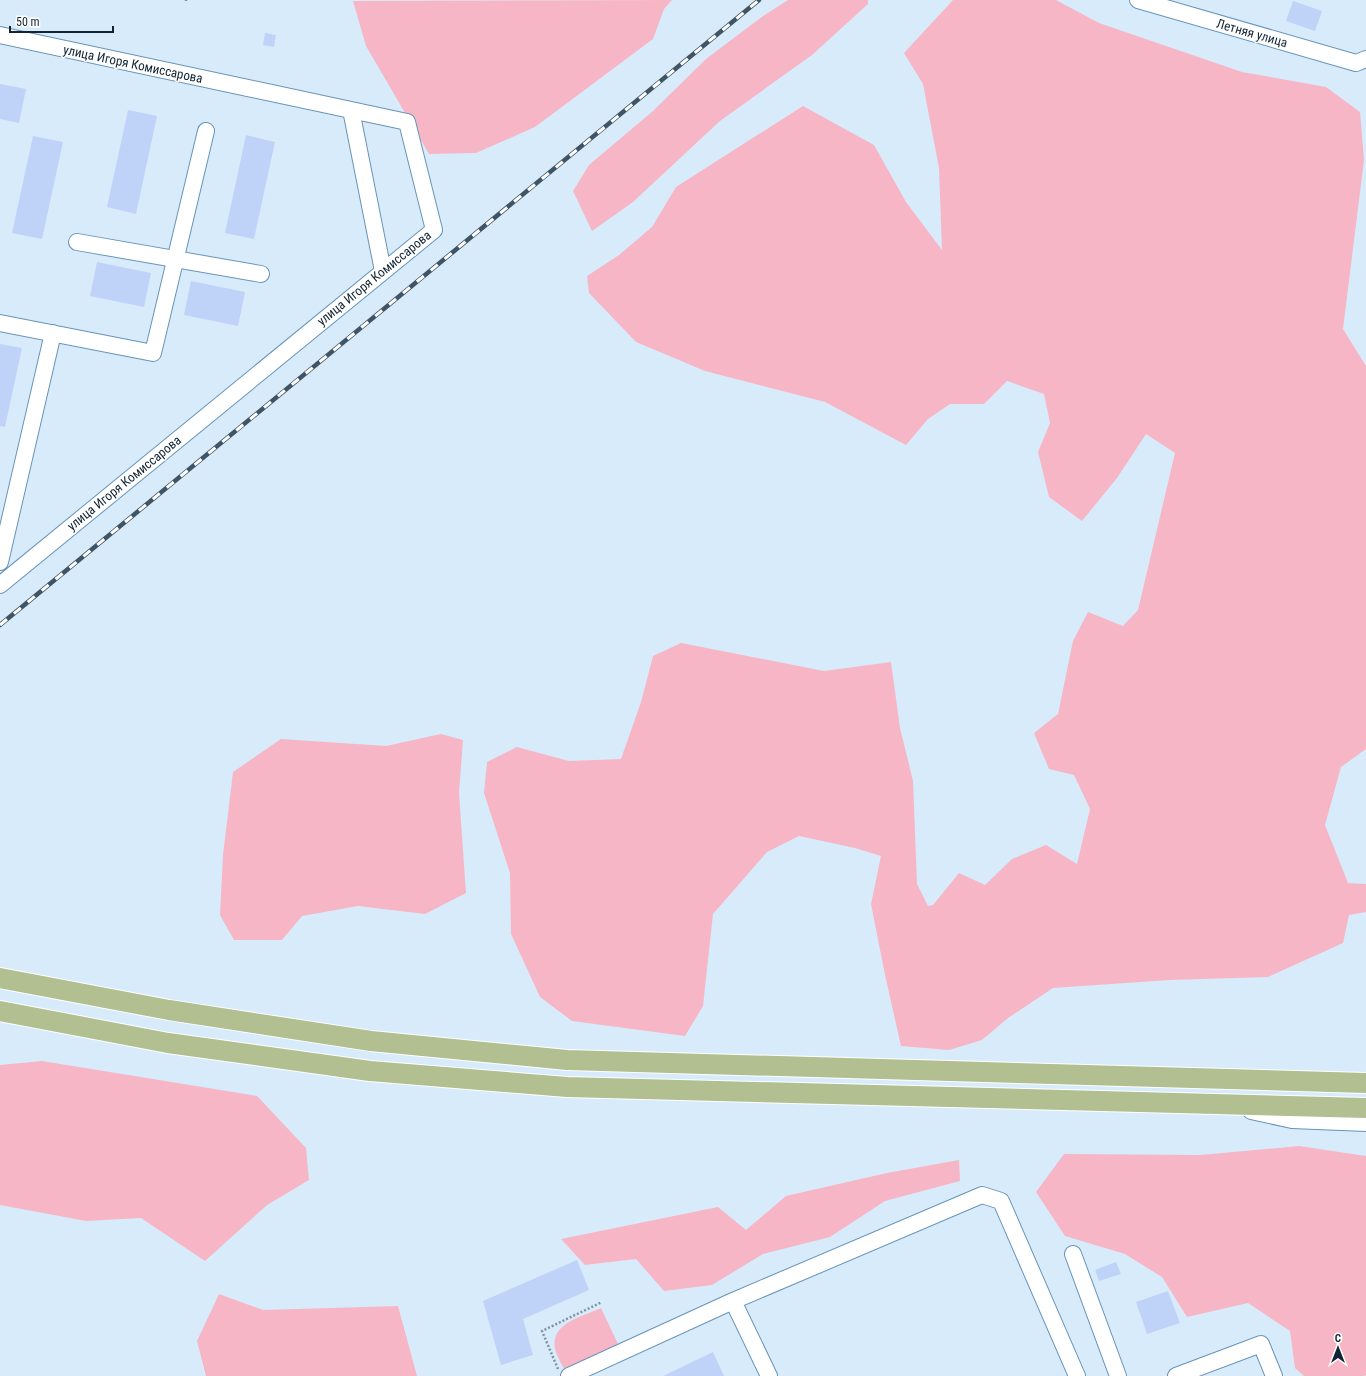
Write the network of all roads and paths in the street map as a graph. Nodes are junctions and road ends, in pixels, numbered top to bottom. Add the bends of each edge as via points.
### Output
1 (1138, 0) edge
2 (0, 35) edge
3 (1366, 58) edge
4 (351, 110) junction
5 (206, 131) dead end
6 (77, 242) dead end
7 (176, 259) junction
8 (382, 271) junction
9 (261, 274) dead end
10 (0, 323) edge
11 (53, 333) junction
12 (0, 562) edge
13 (0, 585) edge
14 (0, 978) edge
15 (0, 1011) edge
16 (1366, 1083) edge
17 (1222, 1104) junction
18 (1366, 1108) edge
19 (1366, 1123) edge
20 (1073, 1254) dead end
21 (733, 1301) junction
22 (602, 1302) dead end
23 (561, 1376) edge
24 (569, 1376) edge
25 (769, 1376) edge
26 (1077, 1376) edge
27 (1118, 1376) edge
28 (1176, 1376) edge
29 (1274, 1376) edge

1 - 3 street, Летняя улица via 1356,63
2 - 4 street, улица Игоря Комиссарова
4 - 8 street
4 - 8 street, улица Игоря Комиссарова via 406,122 434,230
5 - 7 street
6 - 7 street
7 - 9 street
7 - 11 street via 153,353
8 - 13 street, улица Игоря Комиссарова
10 - 11 street
11 - 12 street
14 - 16 main road via 169,1010 363,1040 567,1060
15 - 17 main road via 168,1043 370,1071 567,1087
17 - 18 main road
17 - 19 street via 1292,1120
20 - 27 street
21 - 24 street
21 - 25 street
21 - 26 street via 982,1195 1001,1201
22 - 23 path via 542,1331
28 - 29 street via 1261,1344

